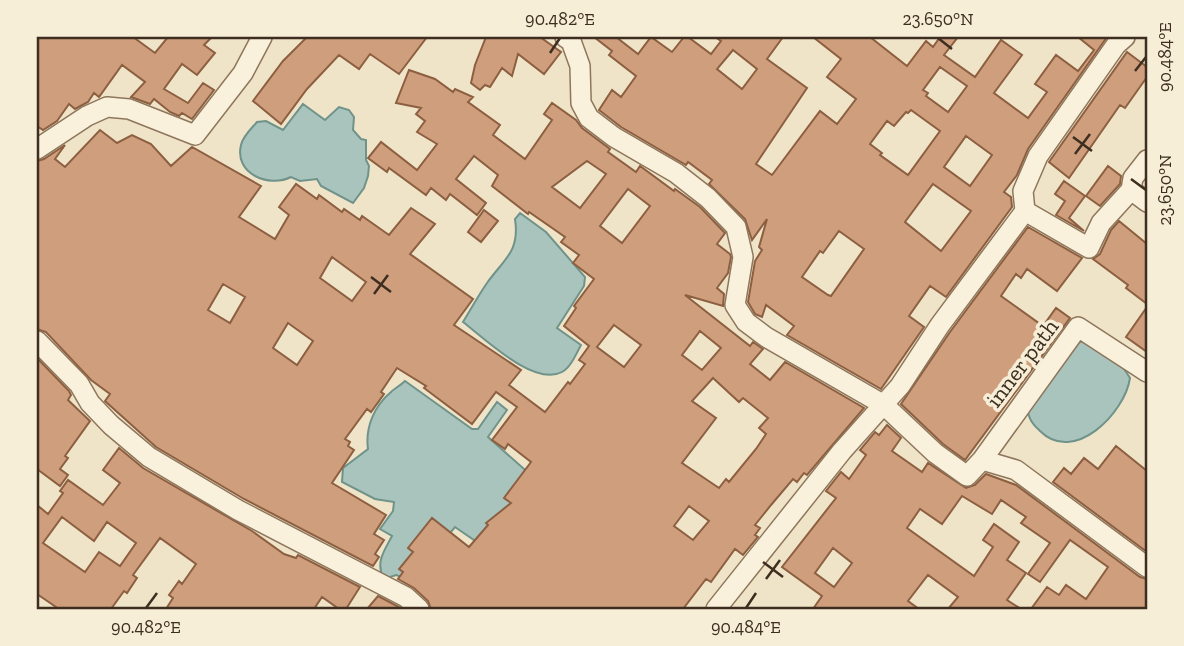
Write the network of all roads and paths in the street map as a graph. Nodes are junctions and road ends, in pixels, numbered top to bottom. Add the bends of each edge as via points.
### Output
1 (262, 37) edge
2 (565, 37) edge
3 (1125, 37) edge
4 (37, 149) edge
5 (1147, 160) edge
6 (1131, 191) junction
7 (1147, 202) edge
8 (1025, 211) junction
9 (37, 341) edge
10 (1147, 372) edge
11 (884, 405) junction
12 (982, 460) junction
13 (1147, 567) edge
14 (419, 609) edge
15 (716, 609) edge

1 - 4 street via 243,73 195,135 129,109 107,107
2 - 11 street via 580,66 581,103 589,118 676,173 736,227 743,257 734,305 746,322
3 - 8 street via 1038,156 1023,191
5 - 6 street via 1133,178
6 - 7 street
6 - 8 street via 1101,223 1089,248
8 - 11 street
9 - 14 street via 111,425 149,457 237,510 396,591
10 - 12 street, inner path via 1078,327
11 - 12 street via 967,476
11 - 15 street
12 - 13 street via 1016,471

